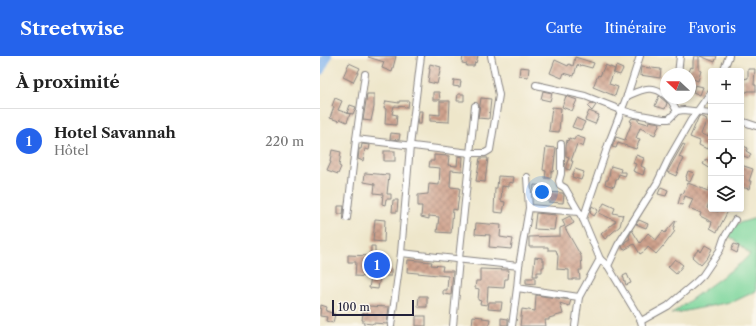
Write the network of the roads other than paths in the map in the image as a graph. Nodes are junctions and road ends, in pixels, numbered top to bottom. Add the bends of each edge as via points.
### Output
1 (421, 56) edge
2 (491, 56) edge
3 (640, 56) edge
4 (680, 56) edge
5 (729, 56) edge
6 (679, 68) edge
7 (724, 68) edge
8 (366, 74) dead end
9 (536, 85) dead end
10 (660, 90) edge
11 (627, 96) junction
12 (708, 97) edge
13 (673, 104) edge
14 (475, 106) dead end
15 (621, 110) junction
16 (676, 111) junction
17 (698, 112) junction
18 (708, 113) edge
19 (744, 122) edge
20 (756, 126) edge
21 (356, 140) junction
22 (561, 144) dead end
23 (410, 146) junction
24 (470, 153) junction
25 (527, 177) dead end
26 (529, 208) junction
27 (579, 212) junction
28 (347, 218) dead end
29 (584, 219) junction
30 (735, 220) dead end
31 (401, 253) junction
32 (459, 259) junction
33 (600, 259) junction
34 (519, 266) junction
35 (608, 266) junction
36 (517, 288) junction
37 (579, 296) junction
38 (642, 324) edge
39 (391, 326) edge
40 (453, 326) edge
41 (512, 326) edge
42 (575, 326) edge

1 - 23 street
2 - 24 street via 498,95 492,141 490,150 485,153
3 - 11 street
4 - 6 street
5 - 7 street
8 - 21 street
9 - 15 street via 585,96
10 - 11 street via 649,88
11 - 15 street
12 - 17 street
13 - 16 street
14 - 24 street
15 - 16 street via 663,118 669,118
15 - 29 street
16 - 17 street
17 - 18 street
17 - 35 street
19 - 20 street
21 - 23 street
21 - 28 street
22 - 27 street via 560,185 565,188
23 - 24 street
23 - 31 street
24 - 32 street
25 - 26 street
26 - 27 street
26 - 34 street
27 - 29 street
29 - 33 street
30 - 38 street via 720,250 703,275 668,306
31 - 32 street
31 - 39 street
32 - 34 street
32 - 40 street
33 - 35 street
33 - 37 street
34 - 36 street
35 - 38 street
36 - 37 street
36 - 41 street
37 - 42 street

